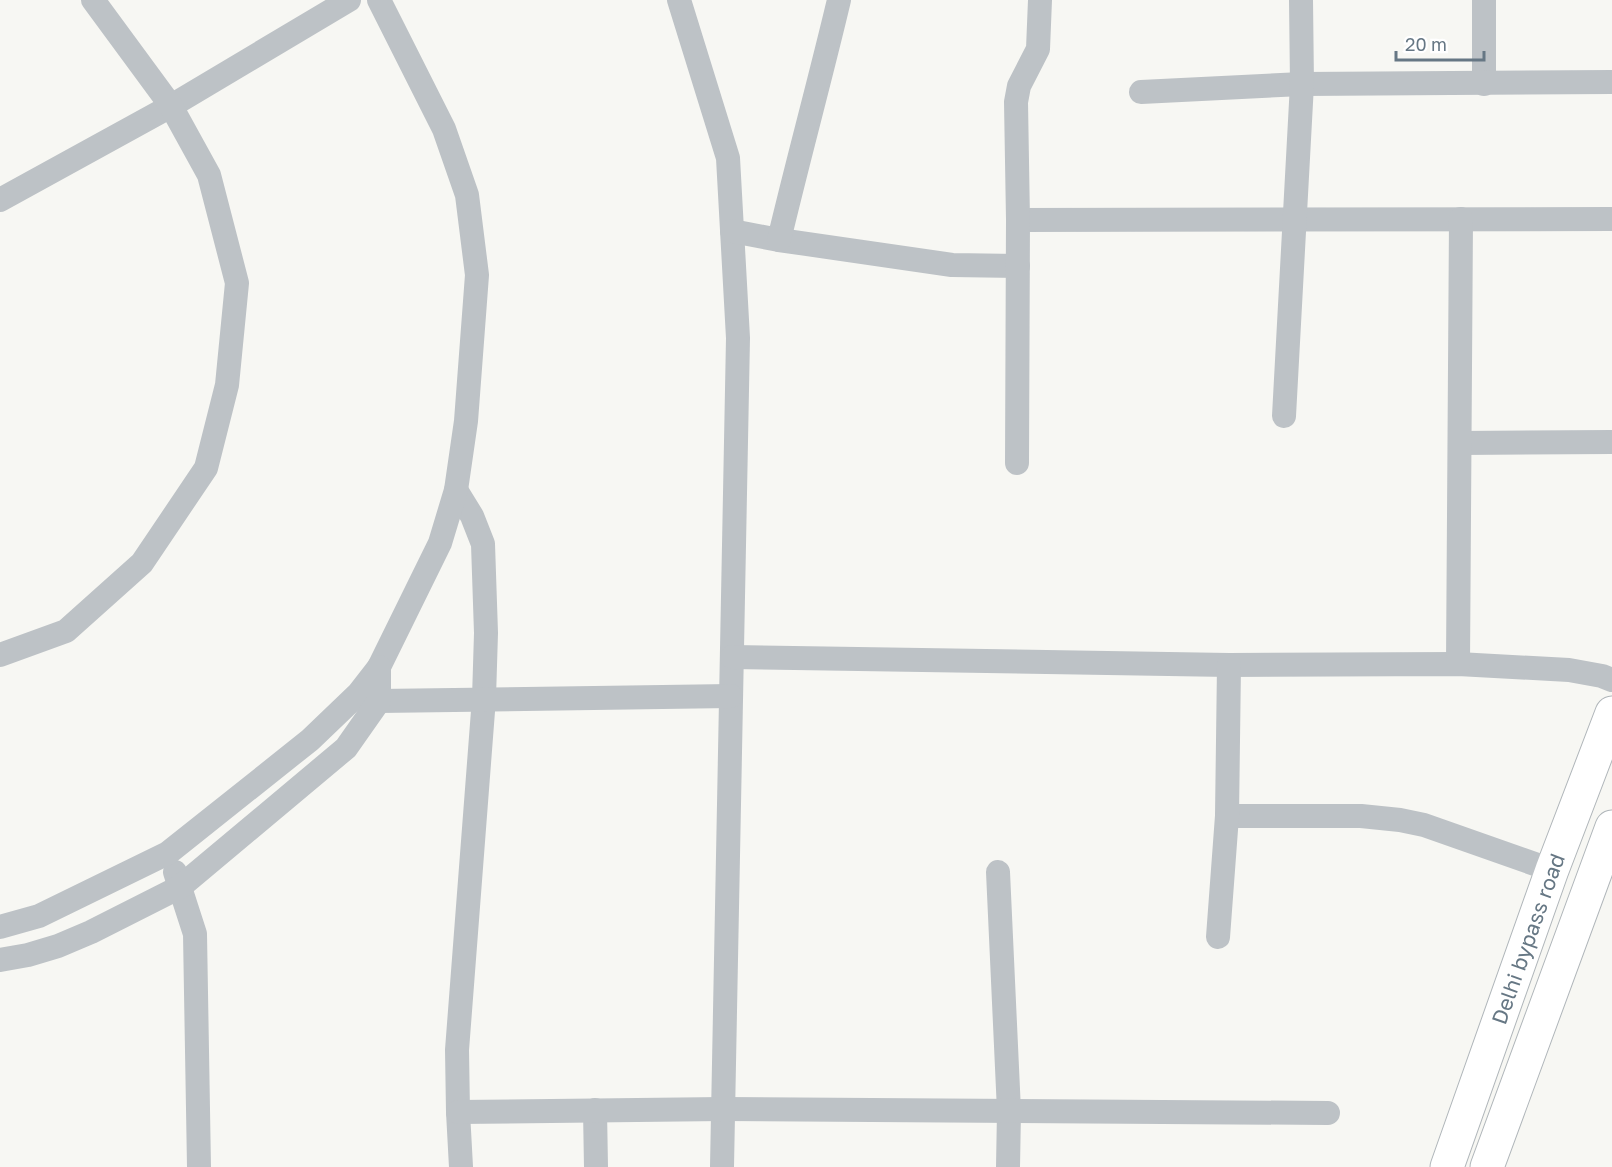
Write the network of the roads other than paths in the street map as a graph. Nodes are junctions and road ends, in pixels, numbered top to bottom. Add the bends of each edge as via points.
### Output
1 (93, 0) edge
2 (349, 0) edge
3 (379, 0) edge
4 (679, 0) edge
5 (839, 0) edge
6 (1040, 0) edge
7 (1301, 0) edge
8 (1484, 0) edge
9 (1612, 82) edge
10 (1302, 84) junction
11 (1484, 84) junction
12 (1141, 92) dead end
13 (171, 105) junction
14 (0, 200) edge
15 (1296, 219) junction
16 (1461, 219) junction
17 (1612, 219) edge
18 (1018, 220) junction
19 (732, 231) junction
20 (779, 240) junction
21 (1018, 266) junction
22 (1284, 416) dead end
23 (1612, 442) edge
24 (1460, 443) junction
25 (1017, 463) dead end
26 (456, 490) junction
27 (0, 655) edge
28 (732, 657) junction
29 (1458, 664) junction
30 (1229, 665) junction
31 (1612, 680) edge
32 (731, 696) junction
33 (369, 697) junction
34 (484, 698) junction
35 (1612, 713) edge
36 (1227, 816) junction
37 (1612, 827) edge
38 (168, 853) junction
39 (1552, 870) junction
40 (998, 872) dead end
41 (180, 887) junction
42 (0, 927) edge
43 (1218, 937) dead end
44 (0, 960) edge
45 (723, 1109) junction
46 (595, 1110) junction
47 (1009, 1111) junction
48 (458, 1112) junction
49 (1328, 1113) dead end
50 (199, 1167) edge
51 (461, 1167) edge
52 (596, 1167) edge
53 (722, 1167) edge
54 (1008, 1167) edge
55 (1447, 1167) edge
56 (1487, 1167) edge

1 - 13 street
2 - 13 street
3 - 26 street via 444,129 467,195 477,275 466,421
4 - 19 street via 728,158
5 - 20 street
6 - 18 street via 1038,49 1019,86 1016,102
7 - 10 street
8 - 11 street
9 - 11 street
10 - 11 street
10 - 12 street
10 - 15 street
13 - 14 street
13 - 27 street via 209,175 237,283 227,385 206,468 142,563 66,631
15 - 16 street
15 - 18 street
15 - 22 street
16 - 17 street
16 - 24 street
18 - 21 street
19 - 20 street
19 - 28 street via 738,338
20 - 21 street via 952,265
21 - 25 street
23 - 24 street
24 - 29 street
26 - 33 street via 440,543 379,667
26 - 34 street via 483,544
28 - 30 street
28 - 32 street
29 - 30 street
29 - 31 street via 1569,670
30 - 36 street
32 - 34 street
32 - 45 street
33 - 34 street
33 - 38 street
33 - 41 street via 346,748
34 - 48 street via 457,1050
35 - 39 main road, Delhi bypass road
36 - 39 street via 1361,816 1400,820
36 - 43 street
37 - 56 main road, Delhi bypass road
38 - 41 street
38 - 42 street via 39,916
39 - 55 main road, Delhi bypass road
40 - 47 street
41 - 44 street via 58,946
41 - 50 street via 195,934
45 - 46 street
45 - 47 street
45 - 53 street
46 - 48 street
46 - 52 street
47 - 49 street
47 - 54 street
48 - 51 street

